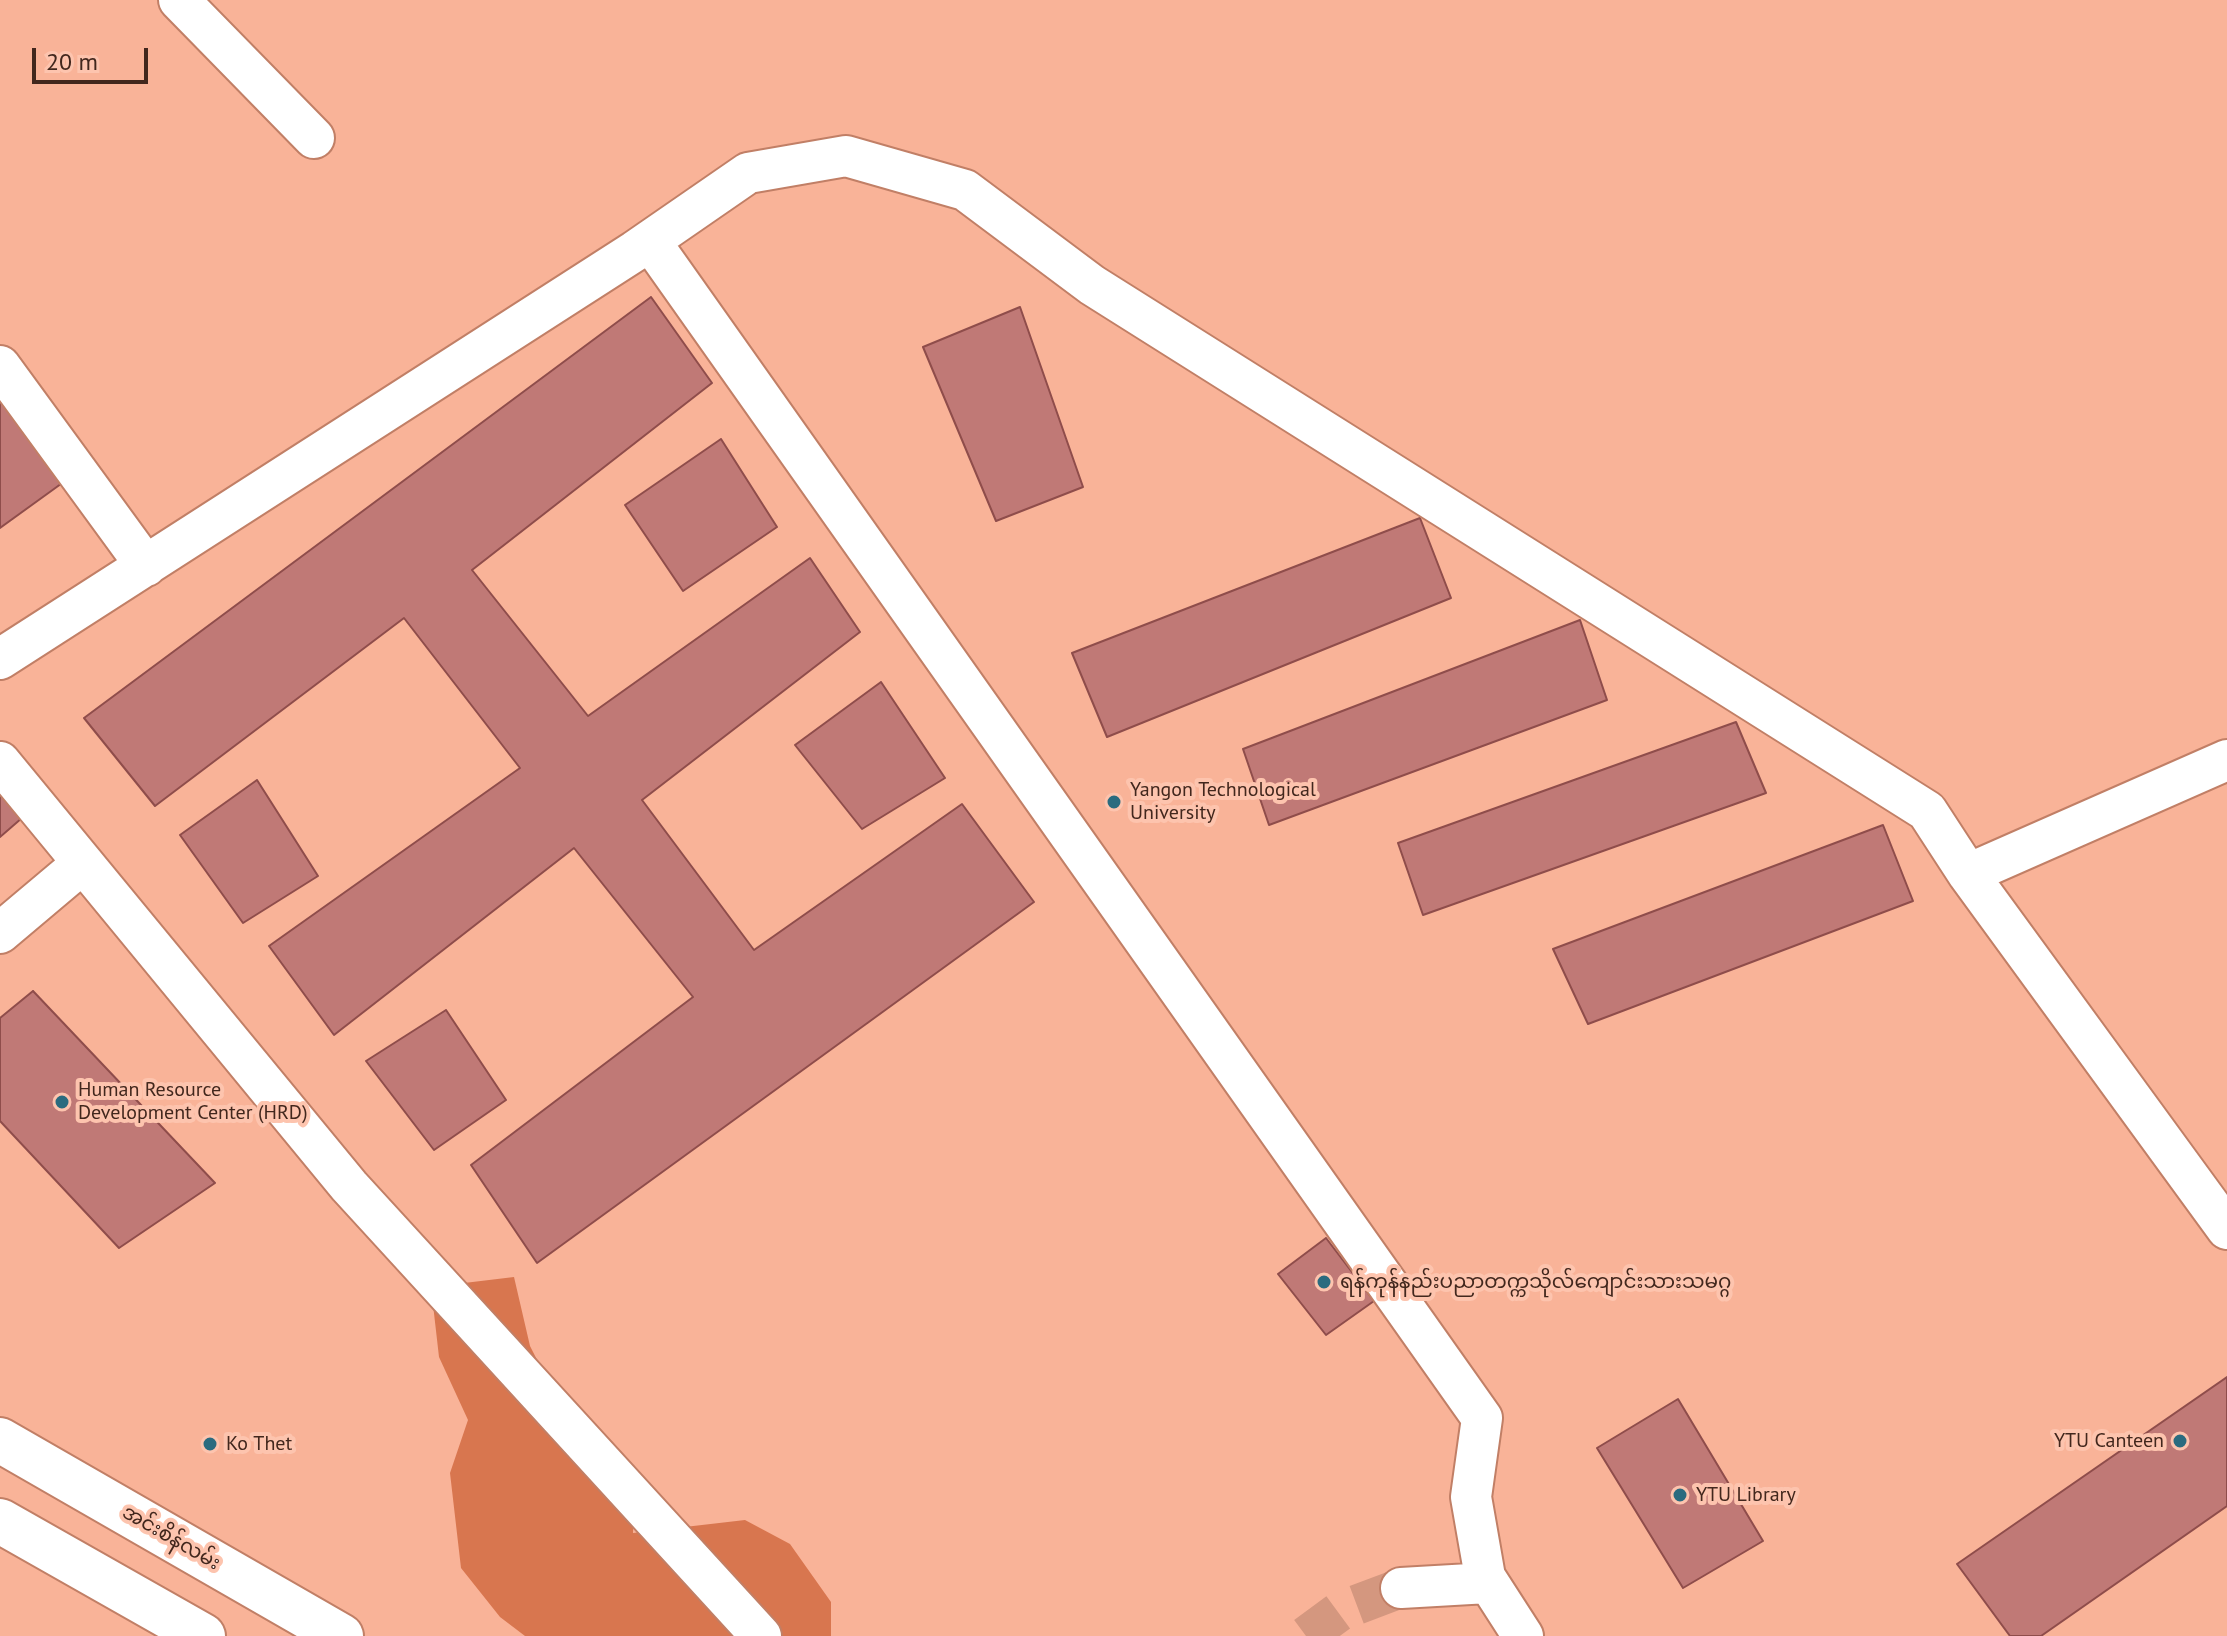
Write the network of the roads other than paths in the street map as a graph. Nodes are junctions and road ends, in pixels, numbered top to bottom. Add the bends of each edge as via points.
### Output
1 (179, 0) edge
2 (314, 138) dead end
3 (650, 241) junction
4 (0, 366) edge
5 (146, 566) junction
6 (0, 659) edge
7 (2227, 760) edge
8 (0, 762) edge
9 (83, 863) junction
10 (1968, 874) junction
11 (0, 933) edge
12 (2227, 1229) edge
13 (0, 1440) edge
14 (0, 1521) edge
15 (1488, 1583) junction
16 (1401, 1588) tunnel mouth
17 (203, 1636) edge
18 (341, 1636) edge
19 (761, 1636) edge
20 (1523, 1636) edge

1 - 2 street
3 - 5 street
3 - 10 street via 748,173 846,156 965,190 1092,285 1927,811
3 - 15 street via 1482,1418 1471,1497
4 - 5 street
5 - 6 street
7 - 10 street
8 - 9 street
9 - 11 street
9 - 19 street via 349,1186
10 - 12 street
13 - 18 main road, အင်းစိန်လမ်း
14 - 17 main road
15 - 16 street
15 - 20 street

